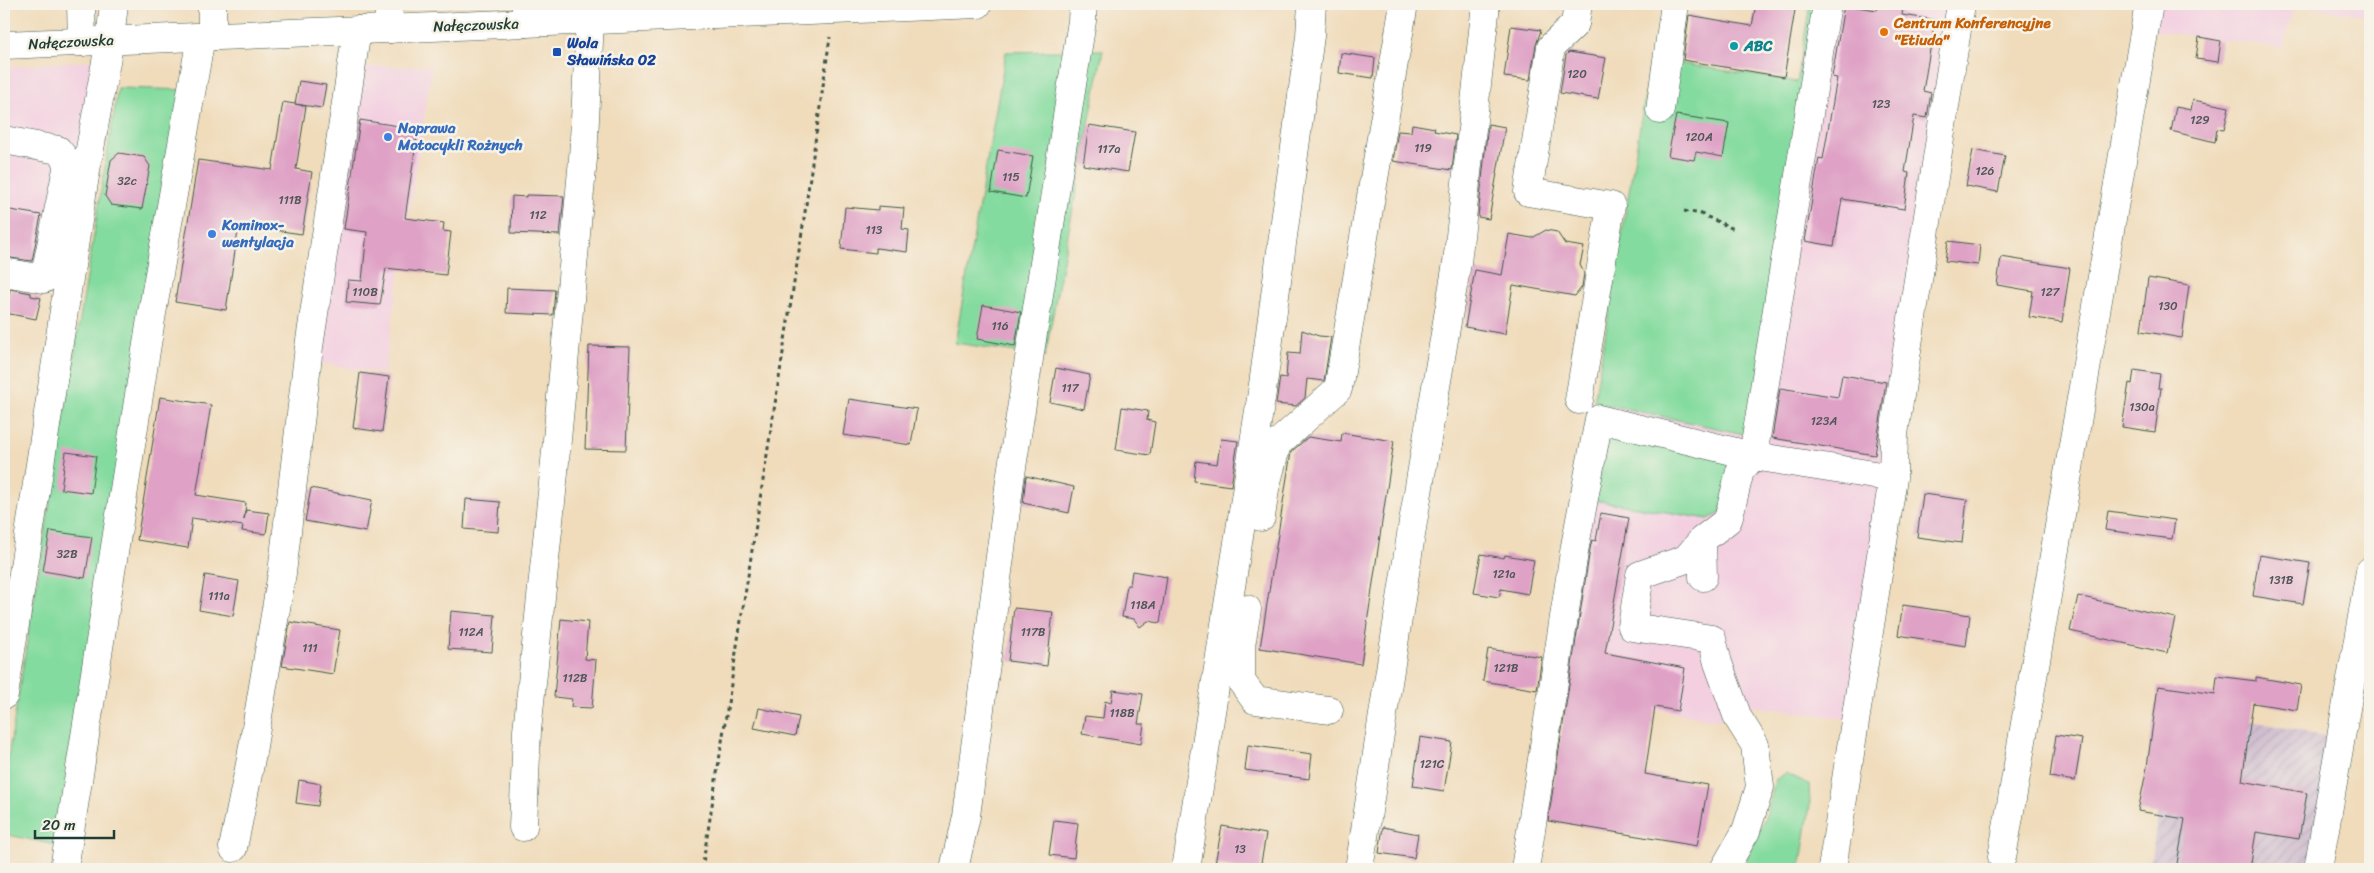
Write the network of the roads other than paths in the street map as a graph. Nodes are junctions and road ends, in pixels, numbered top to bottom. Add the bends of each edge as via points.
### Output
1 (81, 4) edge
2 (114, 4) edge
3 (212, 4) edge
4 (978, 4) edge
5 (1082, 4) edge
6 (1312, 4) edge
7 (1404, 4) edge
8 (1486, 4) edge
9 (1578, 4) edge
10 (1675, 4) edge
11 (1828, 4) edge
12 (1961, 4) edge
13 (2149, 4) edge
14 (938, 5) edge
15 (712, 9) edge
16 (526, 14) edge
17 (389, 16) edge
18 (590, 21) junction
19 (357, 30) junction
20 (206, 36) junction
21 (110, 40) junction
22 (82, 42) junction
23 (4, 45) edge
24 (1660, 110) dead end
25 (4, 140) edge
26 (4, 272) edge
27 (1579, 400) dead end
28 (1753, 456) junction
29 (1885, 477) junction
30 (1702, 540) junction
31 (1864, 544) dead end
32 (2370, 571) edge
33 (1703, 577) dead end
34 (4, 695) edge
35 (1329, 710) dead end
36 (523, 826) dead end
37 (233, 848) dead end
38 (2002, 857) dead end
39 (64, 869) edge
40 (954, 869) edge
41 (1186, 869) edge
42 (1359, 869) edge
43 (1525, 869) edge
44 (1724, 869) edge
45 (1832, 869) edge
46 (2318, 869) edge

1 - 22 main road
2 - 21 main road
3 - 20 main road
4 - 14 main road, Nałęczowska
5 - 40 main road via 1082,21 1010,480 966,816
6 - 41 main road via 1262,392
7 - 35 main road via 1338,390 1277,444 1265,489 1241,646 1241,681 1255,700
8 - 42 main road via 1457,263
9 - 27 main road via 1575,24 1551,47 1528,192 1611,206
10 - 24 main road
11 - 28 main road
12 - 29 main road
13 - 38 main road
14 - 15 main road, Nałęczowska via 834,10
15 - 18 main road, Nałęczowska
16 - 17 main road, Nałęczowska
16 - 18 main road, Nałęczowska
17 - 19 main road, Nałęczowska
18 - 36 main road via 583,159 527,732
19 - 20 main road, Nałęczowska
19 - 37 main road via 309,347 282,573
20 - 21 main road, Nałęczowska
20 - 39 main road via 151,319
21 - 22 main road, Nałęczowska
21 - 34 main road via 85,176
22 - 23 main road, Nałęczowska
25 - 26 main road via 58,150 66,160 67,169 44,279
28 - 29 main road
28 - 30 main road via 1740,471 1728,520
28 - 43 main road via 1599,419 1575,546
29 - 31 main road
29 - 45 main road
30 - 33 main road
30 - 44 main road via 1686,559 1640,575 1632,627 1712,639 1738,718 1755,745 1760,787 1746,831
32 - 46 main road

